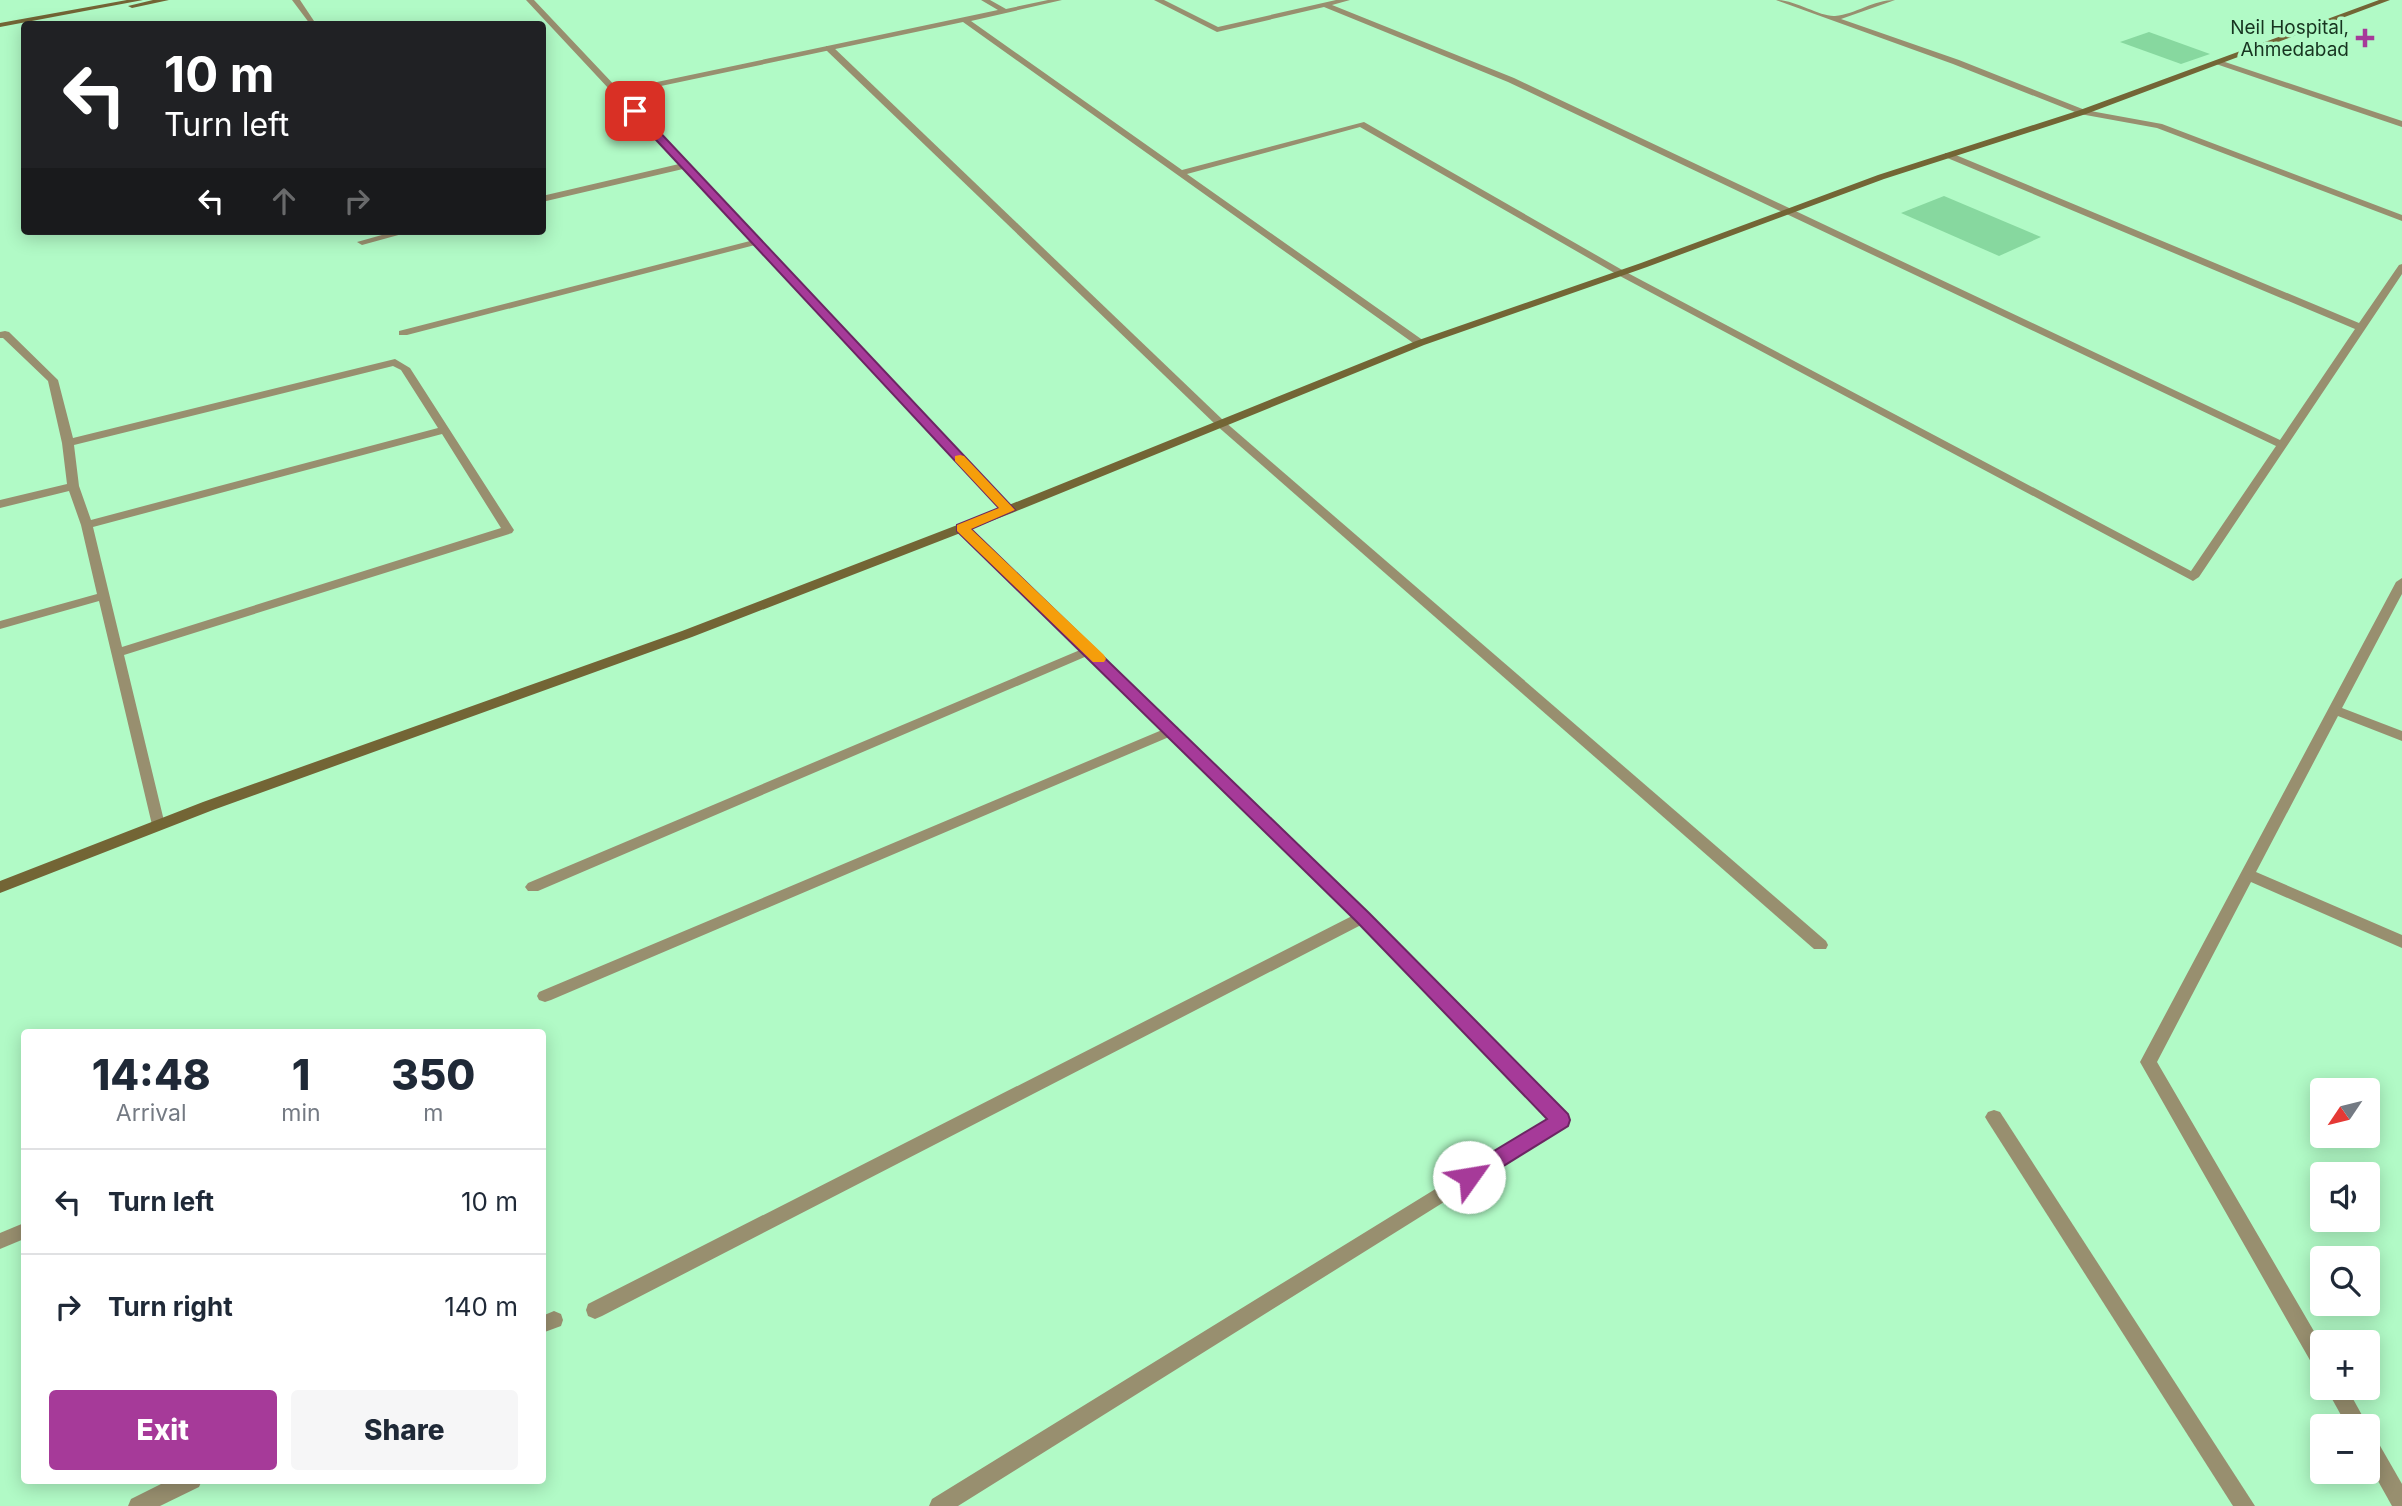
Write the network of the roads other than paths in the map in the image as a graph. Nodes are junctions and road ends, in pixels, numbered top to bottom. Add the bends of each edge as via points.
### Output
1 (139, 0) edge
2 (165, 0) edge
3 (296, 0) edge
4 (530, 0) edge
5 (985, 0) edge
6 (1058, 0) edge
7 (1158, 0) edge
8 (1346, 0) edge
9 (1780, 0) edge
10 (1891, 0) edge
11 (2386, 0) edge
12 (1325, 5) junction
13 (1003, 11) junction
14 (1833, 19) junction
15 (964, 20) junction
16 (31, 21) edge
17 (49, 21) edge
18 (311, 21) edge
19 (543, 21) edge
20 (21, 23) edge
21 (21, 25) edge
22 (546, 25) edge
23 (0, 27) edge
24 (829, 48) junction
25 (2219, 62) junction
26 (618, 93) junction
27 (2083, 112) junction
28 (2402, 124) edge
29 (1948, 155) junction
30 (684, 166) junction
31 (1180, 173) junction
32 (546, 198) edge
33 (1788, 212) junction
34 (2402, 218) edge
35 (391, 235) edge
36 (362, 242) dead end
37 (756, 242) junction
38 (2402, 267) edge
39 (1621, 273) junction
40 (2361, 328) junction
41 (404, 333) dead end
42 (0, 335) edge
43 (1420, 343) junction
44 (1220, 423) junction
45 (445, 430) junction
46 (68, 443) junction
47 (2282, 445) junction
48 (73, 486) junction
49 (0, 504) edge
50 (1008, 510) junction
51 (87, 525) junction
52 (962, 528) junction
53 (2402, 582) edge
54 (104, 596) junction
55 (0, 625) edge
56 (1090, 650) junction
57 (117, 653) junction
58 (2334, 710) junction
59 (1173, 730) junction
60 (2402, 736) edge
61 (159, 825) junction
62 (2247, 874) junction
63 (0, 887) edge
64 (533, 887) dead end
65 (1363, 917) junction
66 (2402, 942) edge
67 (1820, 945) dead end
68 (545, 996) dead end
69 (1994, 1117) dead end
70 (21, 1232) edge
71 (0, 1241) edge
72 (595, 1310) dead end
73 (2310, 1342) edge
74 (2380, 1465) edge
75 (184, 1484) edge
76 (2402, 1504) edge
77 (138, 1506) edge
78 (939, 1506) edge
79 (2245, 1506) edge

1 - 16 street
2 - 17 street
3 - 18 street
4 - 19 street
5 - 13 street
6 - 13 street
7 - 12 street via 1217,30
8 - 12 street
9 - 14 street
10 - 14 street
11 - 25 street
12 - 33 street via 1511,80
13 - 15 street
14 - 27 street
15 - 24 street
15 - 31 street
20 - 23 street
21 - 23 street
22 - 26 street
24 - 26 street
24 - 44 street
25 - 27 street
25 - 28 street
26 - 30 street
27 - 29 street
27 - 34 street via 2159,126
29 - 33 street
29 - 40 street
30 - 32 street
30 - 37 street
31 - 39 street via 1361,124
31 - 43 street
33 - 39 street
33 - 47 street
35 - 36 street
37 - 41 street
37 - 50 street
38 - 40 street
39 - 43 street
39 - 47 street via 2193,577
40 - 47 street
42 - 46 street via 5,334 53,380
43 - 44 street
44 - 50 street
44 - 67 street
45 - 46 street via 405,368 395,362
45 - 51 street
45 - 57 street via 508,530
46 - 48 street
48 - 49 street
48 - 51 street
50 - 52 street
51 - 54 street
52 - 56 street
52 - 61 street via 687,634
53 - 58 street
54 - 55 street
54 - 57 street
56 - 59 street
56 - 64 street
57 - 61 street
58 - 60 street
58 - 62 street
59 - 65 street
59 - 68 street
61 - 63 street
62 - 66 street
62 - 73 street via 2148,1062
65 - 72 street
65 - 78 street via 1561,1120
69 - 79 street
70 - 71 street
74 - 76 street
75 - 77 street

